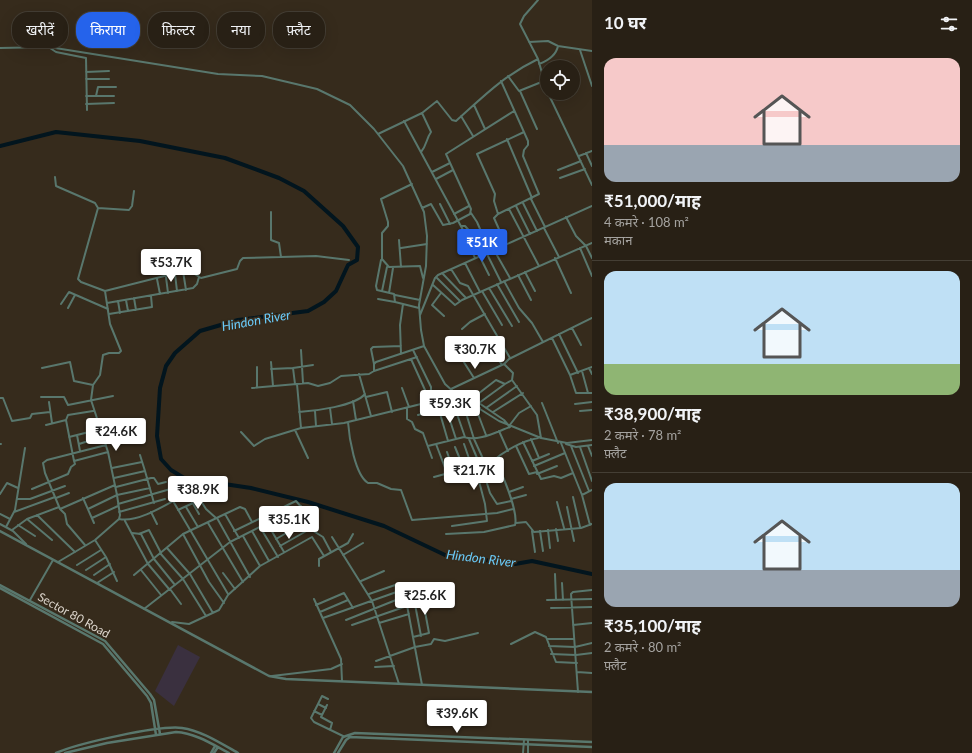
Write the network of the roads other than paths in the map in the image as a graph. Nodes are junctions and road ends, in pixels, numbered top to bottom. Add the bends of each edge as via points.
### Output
1 (538, 0) edge
2 (528, 42) junction
3 (558, 46) junction
4 (0, 48) edge
5 (12, 48) edge
6 (50, 48) edge
7 (55, 48) edge
8 (580, 50) junction
9 (592, 51) edge
10 (538, 59) junction
11 (539, 64) junction
12 (540, 67) edge
13 (109, 71) dead end
14 (86, 72) junction
15 (508, 76) junction
16 (86, 79) junction
17 (110, 79) dead end
18 (501, 81) junction
19 (540, 83) edge
20 (116, 86) dead end
21 (592, 86) edge
22 (520, 91) junction
23 (86, 96) junction
24 (96, 96) junction
25 (114, 96) dead end
26 (551, 100) edge
27 (114, 103) dead end
28 (86, 104) junction
29 (474, 105) junction
30 (86, 110) dead end
31 (514, 111) junction
32 (422, 113) junction
33 (462, 116) junction
34 (404, 121) junction
35 (485, 129) junction
36 (537, 129) dead end
37 (524, 132) junction
38 (378, 134) junction
39 (473, 136) junction
40 (507, 139) junction
41 (592, 151) edge
42 (421, 152) junction
43 (586, 153) junction
44 (579, 156) junction
45 (581, 161) junction
46 (450, 163) junction
47 (592, 166) edge
48 (585, 169) junction
49 (453, 170) junction
50 (558, 170) dead end
51 (432, 172) junction
52 (55, 177) dead end
53 (560, 178) dead end
54 (436, 179) junction
55 (412, 184) junction
56 (592, 185) edge
57 (134, 191) dead end
58 (532, 199) junction
59 (523, 203) junction
60 (440, 204) dead end
61 (469, 206) junction
62 (516, 206) junction
63 (592, 206) edge
64 (98, 208) junction
65 (422, 208) junction
66 (509, 209) junction
67 (271, 212) dead end
68 (471, 213) junction
69 (454, 214) junction
70 (498, 214) junction
71 (566, 217) junction
72 (458, 220) junction
73 (450, 224) junction
74 (461, 226) junction
75 (544, 227) junction
76 (537, 231) junction
77 (530, 234) junction
78 (523, 237) junction
79 (399, 240) dead end
80 (592, 243) edge
81 (427, 244) junction
82 (506, 245) junction
83 (586, 246) junction
84 (401, 248) junction
85 (580, 248) junction
86 (494, 250) junction
87 (488, 253) junction
88 (481, 256) junction
89 (281, 257) junction
90 (558, 257) junction
91 (476, 258) junction
92 (555, 258) junction
93 (592, 258) edge
94 (382, 259) junction
95 (349, 260) dead end
96 (465, 263) junction
97 (539, 266) junction
98 (387, 267) junction
99 (401, 267) junction
100 (393, 268) junction
101 (451, 269) junction
102 (183, 271) junction
103 (525, 272) junction
104 (442, 273) junction
105 (174, 274) junction
106 (490, 275) dead end
107 (518, 275) junction
108 (436, 276) junction
109 (592, 276) edge
110 (166, 277) junction
111 (199, 277) junction
112 (510, 278) junction
113 (157, 279) junction
114 (423, 279) junction
115 (504, 281) junction
116 (501, 282) junction
117 (496, 284) junction
118 (433, 285) junction
119 (489, 288) junction
120 (186, 290) junction
121 (105, 291) junction
122 (177, 291) junction
123 (382, 291) junction
124 (481, 291) junction
125 (535, 291) dead end
126 (168, 293) junction
127 (389, 293) junction
128 (441, 293) junction
129 (160, 294) junction
130 (572, 294) dead end
131 (75, 295) junction
132 (395, 295) junction
133 (473, 295) junction
134 (151, 296) junction
135 (134, 298) junction
136 (466, 298) junction
137 (378, 299) dead end
138 (126, 300) junction
139 (420, 300) junction
140 (531, 300) dead end
141 (118, 301) junction
142 (460, 301) junction
143 (395, 302) junction
144 (107, 303) junction
145 (62, 304) dead end
146 (402, 304) junction
147 (68, 308) dead end
148 (419, 308) junction
149 (108, 309) junction
150 (136, 310) junction
151 (128, 312) junction
152 (120, 313) junction
153 (109, 314) junction
154 (485, 314) junction
155 (419, 316) junction
156 (444, 316) dead end
157 (592, 318) edge
158 (519, 322) dead end
159 (502, 325) dead end
160 (512, 326) dead end
161 (572, 328) junction
162 (462, 329) dead end
163 (559, 334) junction
164 (552, 337) junction
165 (543, 342) junction
166 (581, 345) dead end
167 (401, 346) junction
168 (424, 346) junction
169 (447, 346) dead end
170 (301, 350) dead end
171 (414, 350) junction
172 (401, 354) junction
173 (417, 357) junction
174 (411, 359) junction
175 (463, 359) junction
176 (511, 359) junction
177 (271, 362) dead end
178 (374, 364) junction
179 (503, 364) junction
180 (313, 366) dead end
181 (257, 367) dead end
182 (302, 367) junction
183 (591, 367) edge
184 (42, 368) dead end
185 (293, 368) junction
186 (271, 369) junction
187 (374, 371) junction
188 (582, 371) junction
189 (578, 373) junction
190 (359, 374) junction
191 (592, 374) edge
192 (570, 375) junction
193 (474, 378) junction
194 (512, 380) junction
195 (303, 383) junction
196 (296, 384) junction
197 (504, 384) junction
198 (93, 385) junction
199 (273, 386) junction
200 (517, 386) junction
201 (252, 388) dead end
202 (257, 388) junction
203 (402, 388) dead end
204 (452, 390) junction
205 (426, 392) junction
206 (523, 393) junction
207 (588, 393) junction
208 (592, 393) edge
209 (366, 395) junction
210 (113, 396) dead end
211 (41, 397) dead end
212 (0, 398) edge
213 (463, 399) junction
214 (473, 399) junction
215 (91, 400) junction
216 (353, 401) junction
217 (430, 401) junction
218 (49, 402) dead end
219 (470, 402) junction
220 (592, 402) edge
221 (458, 403) junction
222 (479, 403) junction
223 (542, 403) dead end
224 (575, 404) dead end
225 (532, 406) junction
226 (330, 408) junction
227 (408, 408) junction
228 (446, 408) junction
229 (480, 408) junction
230 (486, 408) junction
231 (439, 410) junction
232 (592, 410) edge
233 (93, 411) junction
234 (314, 411) junction
235 (580, 411) dead end
236 (50, 412) junction
237 (299, 412) junction
238 (392, 412) junction
239 (493, 412) junction
240 (418, 415) dead end
241 (371, 416) junction
242 (66, 420) junction
243 (356, 420) junction
244 (348, 422) junction
245 (52, 423) junction
246 (332, 424) junction
247 (46, 425) dead end
248 (316, 426) junction
249 (510, 426) junction
250 (301, 428) junction
251 (101, 429) junction
252 (295, 430) junction
253 (499, 431) junction
254 (241, 432) dead end
255 (77, 435) junction
256 (486, 435) junction
257 (104, 436) junction
258 (69, 437) junction
259 (465, 437) junction
260 (474, 438) junction
261 (540, 438) junction
262 (456, 439) junction
263 (469, 439) junction
264 (531, 439) junction
265 (592, 440) edge
266 (448, 441) junction
267 (524, 442) junction
268 (558, 443) junction
269 (561, 443) junction
270 (565, 443) junction
271 (79, 444) junction
272 (106, 444) junction
273 (436, 444) junction
274 (464, 444) dead end
275 (592, 445) edge
276 (428, 446) junction
277 (516, 446) junction
278 (571, 446) junction
279 (588, 446) junction
280 (455, 447) dead end
281 (580, 447) junction
282 (26, 448) dead end
283 (80, 452) junction
284 (108, 452) junction
285 (447, 452) dead end
286 (508, 452) junction
287 (565, 453) junction
288 (72, 454) junction
289 (549, 454) dead end
290 (140, 455) dead end
291 (592, 456) edge
292 (308, 458) dead end
293 (432, 458) dead end
294 (495, 458) junction
295 (539, 458) junction
296 (532, 460) junction
297 (74, 461) junction
298 (142, 462) junction
299 (485, 463) junction
300 (481, 464) junction
301 (534, 466) junction
302 (557, 466) dead end
303 (473, 467) junction
304 (112, 468) junction
305 (464, 469) junction
306 (145, 471) junction
307 (454, 472) junction
308 (447, 473) junction
309 (537, 473) junction
310 (573, 473) junction
311 (434, 477) dead end
312 (114, 478) junction
313 (147, 479) junction
314 (592, 481) edge
315 (166, 482) dead end
316 (49, 483) junction
317 (65, 486) dead end
318 (115, 486) junction
319 (523, 487) dead end
320 (18, 488) junction
321 (150, 488) junction
322 (174, 488) dead end
323 (32, 489) dead end
324 (194, 490) junction
325 (590, 490) edge
326 (52, 491) junction
327 (509, 492) junction
328 (69, 493) dead end
329 (187, 493) junction
330 (0, 494) edge
331 (117, 495) junction
332 (151, 495) junction
333 (526, 495) dead end
334 (582, 495) junction
335 (207, 497) dead end
336 (573, 497) dead end
337 (55, 498) junction
338 (83, 498) junction
339 (16, 499) junction
340 (165, 499) dead end
341 (511, 500) junction
342 (173, 501) junction
343 (557, 502) dead end
344 (154, 503) junction
345 (193, 503) junction
346 (118, 505) junction
347 (301, 506) junction
348 (186, 507) junction
349 (567, 507) dead end
350 (60, 508) junction
351 (88, 509) junction
352 (513, 509) junction
353 (178, 510) junction
354 (14, 512) junction
355 (119, 512) junction
356 (151, 512) junction
357 (305, 512) junction
358 (0, 514) edge
359 (199, 514) dead end
360 (225, 514) junction
361 (486, 514) junction
362 (37, 515) junction
363 (92, 518) junction
364 (216, 518) junction
365 (10, 519) junction
366 (27, 519) junction
367 (119, 519) junction
368 (125, 521) junction
369 (252, 522) junction
370 (94, 523) dead end
371 (208, 523) junction
372 (267, 523) junction
373 (516, 523) junction
374 (0, 524) edge
375 (157, 524) dead end
376 (18, 525) junction
377 (591, 525) edge
378 (452, 526) dead end
379 (6, 527) junction
380 (198, 527) junction
381 (260, 527) junction
382 (572, 527) junction
383 (580, 527) junction
384 (564, 528) junction
385 (294, 529) junction
386 (556, 529) junction
387 (12, 530) junction
388 (548, 530) junction
389 (0, 531) edge
390 (191, 531) junction
391 (234, 531) junction
392 (252, 531) junction
393 (272, 531) junction
394 (532, 531) junction
395 (540, 531) junction
396 (132, 533) junction
397 (139, 534) junction
398 (183, 534) junction
399 (353, 534) dead end
400 (446, 534) dead end
401 (300, 535) junction
402 (35, 536) dead end
403 (242, 536) junction
404 (332, 537) dead end
405 (239, 538) junction
406 (276, 539) junction
407 (52, 540) dead end
408 (95, 540) junction
409 (558, 541) dead end
410 (230, 542) junction
411 (574, 542) dead end
412 (363, 543) dead end
413 (26, 545) junction
414 (85, 545) junction
415 (280, 546) junction
416 (167, 548) junction
417 (223, 548) junction
418 (338, 548) junction
419 (550, 548) dead end
420 (101, 550) junction
421 (543, 551) dead end
422 (75, 552) junction
423 (284, 552) junction
424 (331, 552) junction
425 (535, 552) dead end
426 (161, 553) junction
427 (343, 555) junction
428 (324, 556) junction
429 (106, 557) junction
430 (278, 557) junction
431 (154, 559) junction
432 (53, 560) junction
433 (207, 561) junction
434 (269, 561) junction
435 (58, 562) junction
436 (110, 564) junction
437 (148, 564) junction
438 (77, 565) dead end
439 (201, 566) junction
440 (260, 566) junction
441 (319, 566) dead end
442 (86, 570) dead end
443 (141, 570) junction
444 (384, 571) dead end
445 (114, 572) junction
446 (224, 573) dead end
447 (190, 574) junction
448 (555, 574) dead end
449 (94, 575) dead end
450 (134, 575) dead end
451 (250, 577) junction
452 (183, 579) junction
453 (118, 581) dead end
454 (361, 581) junction
455 (243, 582) junction
456 (97, 583) junction
457 (562, 583) dead end
458 (176, 585) junction
459 (0, 586) edge
460 (170, 589) junction
461 (235, 589) junction
462 (405, 589) junction
463 (592, 590) edge
464 (369, 594) junction
465 (161, 595) junction
466 (228, 595) junction
467 (406, 596) junction
468 (314, 599) dead end
469 (414, 599) dead end
470 (592, 599) edge
471 (349, 600) junction
472 (546, 600) dead end
473 (556, 600) junction
474 (563, 600) junction
475 (571, 600) junction
476 (372, 601) junction
477 (29, 602) junction
478 (224, 603) junction
479 (181, 604) dead end
480 (316, 605) junction
481 (407, 606) junction
482 (424, 606) dead end
483 (592, 607) edge
484 (352, 608) junction
485 (374, 608) junction
486 (551, 608) dead end
487 (571, 608) junction
488 (144, 609) junction
489 (320, 612) junction
490 (213, 613) junction
491 (409, 614) junction
492 (206, 616) junction
493 (376, 616) junction
494 (323, 618) junction
495 (346, 620) dead end
496 (168, 622) junction
497 (379, 623) junction
498 (592, 623) edge
499 (352, 625) dead end
500 (573, 625) junction
501 (478, 633) dead end
502 (421, 636) junction
503 (413, 637) junction
504 (547, 639) junction
505 (574, 639) junction
506 (592, 643) edge
507 (511, 644) dead end
508 (549, 646) junction
509 (415, 647) junction
510 (575, 647) junction
511 (592, 653) edge
512 (552, 654) junction
513 (390, 655) junction
514 (576, 655) junction
515 (376, 661) dead end
516 (577, 663) junction
517 (342, 664) junction
518 (394, 666) junction
519 (375, 667) dead end
520 (577, 672) junction
521 (592, 673) edge
522 (269, 676) junction
523 (342, 681) junction
524 (399, 684) junction
525 (422, 685) junction
526 (578, 692) junction
527 (592, 692) edge
528 (328, 699) dead end
529 (318, 704) junction
530 (327, 705) dead end
531 (326, 708) junction
532 (314, 711) junction
533 (321, 716) junction
534 (317, 723) junction
535 (157, 730) junction
536 (330, 730) junction
537 (160, 734) junction
538 (156, 735) junction
539 (344, 736) junction
540 (348, 738) junction
541 (524, 740) junction
542 (528, 740) junction
543 (218, 742) junction
544 (592, 742) edge
545 (523, 744) junction
546 (528, 745) junction
547 (216, 746) junction
548 (592, 747) edge
549 (56, 753) edge
550 (65, 753) edge
551 (211, 753) edge
552 (214, 753) edge
553 (228, 753) edge
554 (238, 753) edge
555 (334, 753) edge
556 (338, 753) edge
557 (523, 753) edge
558 (528, 753) edge

1 - 2 street via 520,22
2 - 3 street via 548,41
2 - 10 street
3 - 8 street
3 - 11 street via 551,57
4 - 5 street
6 - 14 street via 56,52 85,57
7 - 38 street via 218,74 255,74 317,88 350,105
8 - 9 street
8 - 21 street
10 - 11 street
10 - 15 street
11 - 12 street
13 - 14 street
14 - 16 street
15 - 18 street
15 - 22 street via 517,91
16 - 17 street
16 - 23 street
18 - 29 street
18 - 31 street
19 - 22 street
20 - 24 street via 98,88
22 - 36 street
23 - 24 street
23 - 28 street
24 - 25 street
26 - 44 street
27 - 28 street
28 - 30 street
29 - 33 street
29 - 35 street
31 - 35 street
31 - 37 street
32 - 33 street via 437,101 454,121
32 - 34 street
32 - 42 street via 431,132
33 - 39 street
34 - 38 street
34 - 42 street
35 - 39 street
37 - 40 street
37 - 58 street via 528,143 523,156 539,193
38 - 55 street via 403,166
39 - 46 street via 447,153
40 - 58 street
40 - 70 street via 478,154 494,194
41 - 43 street
42 - 51 street
43 - 44 street
43 - 47 street
44 - 45 street
45 - 48 street
45 - 50 street
46 - 49 street
46 - 51 street
48 - 53 street
48 - 56 street
49 - 54 street
49 - 61 street
51 - 54 street
52 - 64 street via 56,186 95,203
54 - 69 street
55 - 65 street
55 - 94 street via 381,199 388,222 382,233
57 - 64 street via 129,210
58 - 59 street
58 - 75 street
59 - 62 street
59 - 76 street
60 - 73 street
61 - 68 street
61 - 69 street
62 - 66 street
62 - 77 street
63 - 71 street
64 - 121 street via 78,279
65 - 73 street via 431,204 442,224
65 - 81 street via 427,225
66 - 70 street
66 - 78 street
67 - 89 street via 271,240 279,243
68 - 72 street
68 - 87 street via 477,222
69 - 72 street
70 - 82 street via 494,220
71 - 75 street
71 - 83 street via 576,236
72 - 73 street
72 - 74 street
74 - 88 street via 465,226 471,232
74 - 91 street
75 - 76 street
75 - 90 street
76 - 77 street
77 - 78 street
78 - 82 street
78 - 97 street
79 - 84 street
80 - 83 street
81 - 84 street
81 - 114 street
82 - 86 street
83 - 85 street
83 - 93 street
84 - 99 street
85 - 90 street
85 - 109 street
86 - 87 street
86 - 112 street
87 - 88 street
87 - 116 street
88 - 91 street
88 - 106 street
89 - 95 street via 316,256
89 - 111 street via 243,258 238,269
90 - 92 street
91 - 96 street
92 - 97 street
92 - 130 street
94 - 98 street
94 - 123 street via 376,286 377,290
96 - 101 street
96 - 124 street
97 - 103 street
98 - 100 street
98 - 123 street
99 - 100 street
99 - 114 street via 420,266
100 - 127 street
101 - 104 street
101 - 133 street via 460,283 468,286
102 - 105 street
102 - 111 street via 190,270
102 - 120 street
103 - 107 street
103 - 125 street
104 - 108 street
104 - 136 street
105 - 110 street
105 - 122 street
107 - 112 street
107 - 140 street
108 - 118 street
108 - 142 street
110 - 113 street
110 - 126 street
111 - 120 street via 194,288
112 - 115 street
113 - 121 street
113 - 129 street
114 - 139 street
115 - 116 street
115 - 165 street
116 - 117 street
117 - 119 street
117 - 158 street
118 - 128 street
118 - 155 street
119 - 124 street
119 - 160 street
120 - 122 street
121 - 144 street
122 - 126 street
123 - 127 street
124 - 133 street
124 - 159 street
126 - 129 street
127 - 132 street
128 - 142 street via 454,305
128 - 156 street via 432,305
129 - 134 street
131 - 145 street via 68,292
131 - 147 street
131 - 149 street
132 - 139 street
132 - 143 street
133 - 136 street
133 - 154 street
134 - 135 street
134 - 150 street via 152,307
135 - 138 street
135 - 150 street
136 - 142 street
137 - 143 street
138 - 141 street
138 - 151 street
139 - 148 street
141 - 144 street
141 - 152 street
143 - 146 street
144 - 149 street
146 - 148 street
146 - 167 street
148 - 155 street
149 - 153 street
150 - 151 street
151 - 152 street
152 - 153 street
153 - 198 street via 120,352 103,354 99,377
154 - 162 street
154 - 176 street
155 - 168 street
157 - 161 street
161 - 163 street
161 - 166 street
163 - 164 street
163 - 189 street
164 - 165 street
164 - 192 street
165 - 176 street
167 - 172 street
167 - 178 street via 372,347
168 - 171 street
168 - 204 street via 445,384
169 - 175 street via 453,345
170 - 182 street
171 - 172 street
171 - 173 street
172 - 178 street
173 - 174 street
173 - 205 street via 432,387
174 - 187 street
174 - 205 street
175 - 179 street via 486,344
175 - 193 street
176 - 179 street
177 - 186 street
178 - 187 street
179 - 193 street
179 - 194 street via 513,373
180 - 182 street
181 - 202 street
182 - 185 street
182 - 195 street
183 - 188 street
183 - 191 street
184 - 198 street via 70,362 74,381
185 - 186 street
185 - 196 street
186 - 199 street
187 - 190 street
188 - 189 street
188 - 207 street
189 - 192 street
190 - 195 street via 341,376 330,383 318,386
190 - 209 street
192 - 207 street via 576,393
193 - 204 street
194 - 197 street
194 - 200 street
195 - 196 street
196 - 199 street
196 - 237 street
197 - 214 street via 496,380
197 - 222 street
198 - 215 street
199 - 202 street
200 - 206 street
200 - 230 street
201 - 202 street
203 - 227 street
204 - 213 street
204 - 217 street
205 - 217 street
206 - 225 street
206 - 239 street
207 - 208 street
209 - 216 street
209 - 238 street via 387,392
209 - 241 street
210 - 215 street
211 - 215 street via 64,397 68,405
212 - 236 street via 6,402 12,421 30,418 32,414
213 - 219 street
213 - 221 street
213 - 260 street
214 - 219 street
214 - 222 street
215 - 233 street
216 - 226 street
216 - 243 street
217 - 227 street
218 - 236 street
219 - 229 street
220 - 224 street
221 - 228 street
221 - 259 street via 457,414
222 - 230 street
223 - 268 street
225 - 249 street via 519,413
225 - 261 street via 539,420
226 - 234 street
226 - 246 street
227 - 238 street
227 - 276 street via 408,419 415,429 422,433
228 - 231 street
228 - 262 street
229 - 249 street
229 - 256 street via 478,414
230 - 239 street
231 - 240 street
231 - 266 street
232 - 235 street
233 - 242 street via 68,415
233 - 251 street
234 - 237 street
234 - 248 street
236 - 245 street
237 - 250 street
238 - 241 street
239 - 249 street
241 - 243 street
242 - 245 street
242 - 258 street
243 - 244 street
244 - 246 street
244 - 361 street via 352,455 364,480 390,489 402,490 412,520
245 - 247 street
246 - 248 street
248 - 250 street
249 - 253 street
249 - 261 street
250 - 252 street
251 - 255 street
251 - 257 street
252 - 254 street via 265,439 254,446
252 - 292 street
253 - 256 street
253 - 286 street
255 - 258 street
255 - 271 street
256 - 260 street
257 - 271 street
257 - 272 street
258 - 288 street
259 - 262 street
259 - 263 street
260 - 263 street
260 - 299 street
261 - 264 street
261 - 268 street
262 - 266 street
263 - 300 street
264 - 267 street
264 - 295 street
265 - 270 street
266 - 273 street
267 - 277 street
267 - 296 street
268 - 269 street
269 - 270 street
269 - 287 street
270 - 278 street
271 - 283 street
272 - 283 street
272 - 284 street
273 - 276 street
273 - 308 street
274 - 303 street
275 - 279 street
276 - 293 street
277 - 286 street
277 - 309 street via 529,474
278 - 281 street
278 - 325 street
279 - 281 street
279 - 291 street
280 - 305 street
281 - 314 street
282 - 320 street
283 - 288 street
284 - 297 street
284 - 304 street
285 - 307 street
286 - 294 street
287 - 301 street
287 - 310 street
288 - 297 street
288 - 316 street via 44,461 43,467
289 - 295 street
290 - 298 street
294 - 299 street
294 - 327 street
295 - 296 street
296 - 301 street
297 - 316 street via 75,464 68,474
298 - 304 street
298 - 306 street
299 - 300 street
300 - 303 street
300 - 341 street via 490,493 498,504
301 - 309 street
302 - 309 street
303 - 305 street
303 - 361 street
304 - 312 street
305 - 307 street
306 - 312 street
306 - 313 street
307 - 308 street
308 - 311 street
309 - 310 street via 542,479 554,476 561,478
310 - 334 street
312 - 318 street
313 - 315 street via 154,478 158,484
313 - 318 street
313 - 321 street
316 - 323 street
316 - 326 street
317 - 326 street
318 - 331 street
318 - 338 street
319 - 327 street
320 - 330 street via 7,483
320 - 339 street
321 - 331 street
321 - 332 street
322 - 332 street
324 - 329 street
324 - 335 street via 202,489
324 - 364 street via 206,509
325 - 334 street
326 - 337 street
326 - 339 street via 30,499
327 - 341 street
328 - 337 street
329 - 342 street
329 - 345 street
331 - 346 street
331 - 351 street
332 - 344 street
332 - 346 street
333 - 341 street
334 - 377 street
336 - 383 street
337 - 350 street
337 - 354 street
338 - 350 street
338 - 351 street
339 - 354 street
340 - 344 street
341 - 352 street
342 - 353 street
342 - 356 street
343 - 384 street
344 - 355 street
345 - 348 street
345 - 359 street
346 - 355 street
346 - 363 street
347 - 357 street
347 - 369 street via 295,501
347 - 372 street
348 - 353 street
348 - 380 street
349 - 382 street
350 - 362 street
350 - 414 street via 65,514 67,524
351 - 363 street
352 - 361 street
352 - 373 street
353 - 390 street
354 - 365 street
355 - 367 street
356 - 368 street
356 - 375 street
357 - 385 street via 309,516 308,519
357 - 393 street
358 - 365 street
360 - 364 street
360 - 369 street via 240,507 245,509
360 - 391 street
361 - 378 street via 486,522
362 - 366 street
362 - 422 street
363 - 370 street
364 - 371 street
364 - 410 street
365 - 379 street
366 - 376 street
366 - 407 street
367 - 368 street
367 - 408 street
368 - 396 street
369 - 391 street
371 - 380 street
371 - 417 street
372 - 381 street
372 - 393 street
373 - 394 street via 526,522
373 - 400 street via 514,526 492,531
374 - 379 street
376 - 387 street
376 - 402 street
377 - 383 street
379 - 387 street
380 - 390 street
381 - 392 street
381 - 430 street
382 - 383 street
382 - 384 street
382 - 411 street
384 - 386 street
385 - 401 street
385 - 406 street
386 - 388 street
386 - 409 street
387 - 413 street
388 - 395 street
388 - 419 street
389 - 413 street
390 - 398 street
390 - 433 street
391 - 405 street
392 - 403 street
392 - 434 street
393 - 406 street
394 - 395 street
394 - 425 street
395 - 421 street
396 - 397 street
396 - 437 street
397 - 426 street via 149,530
397 - 431 street
398 - 416 street
398 - 439 street
399 - 418 street via 349,541
401 - 415 street
401 - 424 street via 310,529 323,537
403 - 405 street
403 - 440 street
404 - 418 street
405 - 410 street
406 - 415 street
408 - 414 street
408 - 420 street
410 - 417 street
410 - 451 street
412 - 427 street
413 - 432 street
414 - 422 street
415 - 423 street
416 - 426 street
416 - 447 street
417 - 433 street
417 - 455 street
418 - 424 street
418 - 427 street
420 - 429 street
420 - 438 street
422 - 435 street
423 - 428 street via 312,537
423 - 430 street
424 - 428 street
426 - 431 street
426 - 452 street
427 - 454 street
428 - 441 street via 318,560
429 - 436 street
429 - 442 street
430 - 434 street
431 - 437 street
431 - 458 street
432 - 435 street
432 - 477 street
433 - 439 street
433 - 466 street
434 - 440 street
435 - 456 street
436 - 445 street
436 - 449 street
437 - 443 street
437 - 460 street
439 - 447 street
439 - 478 street
440 - 451 street
443 - 450 street
443 - 465 street
444 - 454 street
445 - 453 street
445 - 456 street
446 - 461 street
447 - 452 street
447 - 490 street
448 - 473 street
451 - 455 street
452 - 458 street
452 - 492 street
454 - 464 street
455 - 461 street
456 - 488 street
457 - 474 street
458 - 460 street
459 - 477 street, Sector 80 Road
460 - 465 street
460 - 479 street
461 - 466 street
462 - 464 street via 401,583
462 - 467 street
462 - 476 street
463 - 475 street via 572,593
464 - 476 street
465 - 488 street
466 - 478 street
467 - 481 street
467 - 485 street
468 - 480 street
469 - 502 street
470 - 475 street
471 - 480 street via 344,593
471 - 484 street
471 - 489 street
472 - 473 street
473 - 474 street
474 - 475 street
475 - 487 street
476 - 484 street
476 - 485 street
477 - 535 street, Sector 80 Road via 104,644 138,682 151,703
478 - 490 street
480 - 489 street
481 - 491 street
481 - 493 street
482 - 502 street via 429,633
483 - 487 street
484 - 494 street
485 - 493 street
485 - 495 street
486 - 487 street
487 - 500 street
488 - 496 street
489 - 494 street
490 - 492 street
491 - 497 street
491 - 503 street
492 - 496 street via 189,624
493 - 497 street
493 - 499 street
494 - 517 street
496 - 522 street
497 - 513 street
498 - 500 street
500 - 505 street
501 - 509 street via 447,640 434,639 431,644
502 - 503 street
503 - 509 street
504 - 505 street
504 - 507 street via 535,632
504 - 508 street
505 - 510 street
506 - 510 street
508 - 510 street
508 - 512 street
509 - 513 street
509 - 525 street
510 - 514 street
511 - 514 street
512 - 514 street
512 - 516 street via 556,662
513 - 515 street
513 - 518 street
514 - 516 street
516 - 520 street
517 - 522 street via 331,669
517 - 523 street
518 - 519 street
518 - 524 street
520 - 521 street
520 - 526 street
522 - 523 street
523 - 524 street
524 - 525 street
525 - 526 street
526 - 527 street
528 - 529 street via 322,696
529 - 531 street
529 - 532 street
530 - 531 street
531 - 533 street
532 - 533 street
532 - 534 street via 311,718
533 - 534 street
533 - 536 street via 331,721
534 - 536 street
535 - 537 street, Sector 80 Road
535 - 538 street, Sector 80 Road
535 - 543 street via 172,727 188,729
535 - 549 street via 74,746
536 - 539 street
537 - 538 street
537 - 547 street via 186,733
538 - 550 street
539 - 540 street
539 - 541 street via 355,733
539 - 555 street
540 - 545 street
540 - 556 street
541 - 542 street
541 - 545 street
542 - 544 street
542 - 546 street
543 - 547 street
543 - 554 street
545 - 546 street
545 - 557 street
546 - 548 street
546 - 558 street
547 - 551 street
547 - 552 street
547 - 553 street

